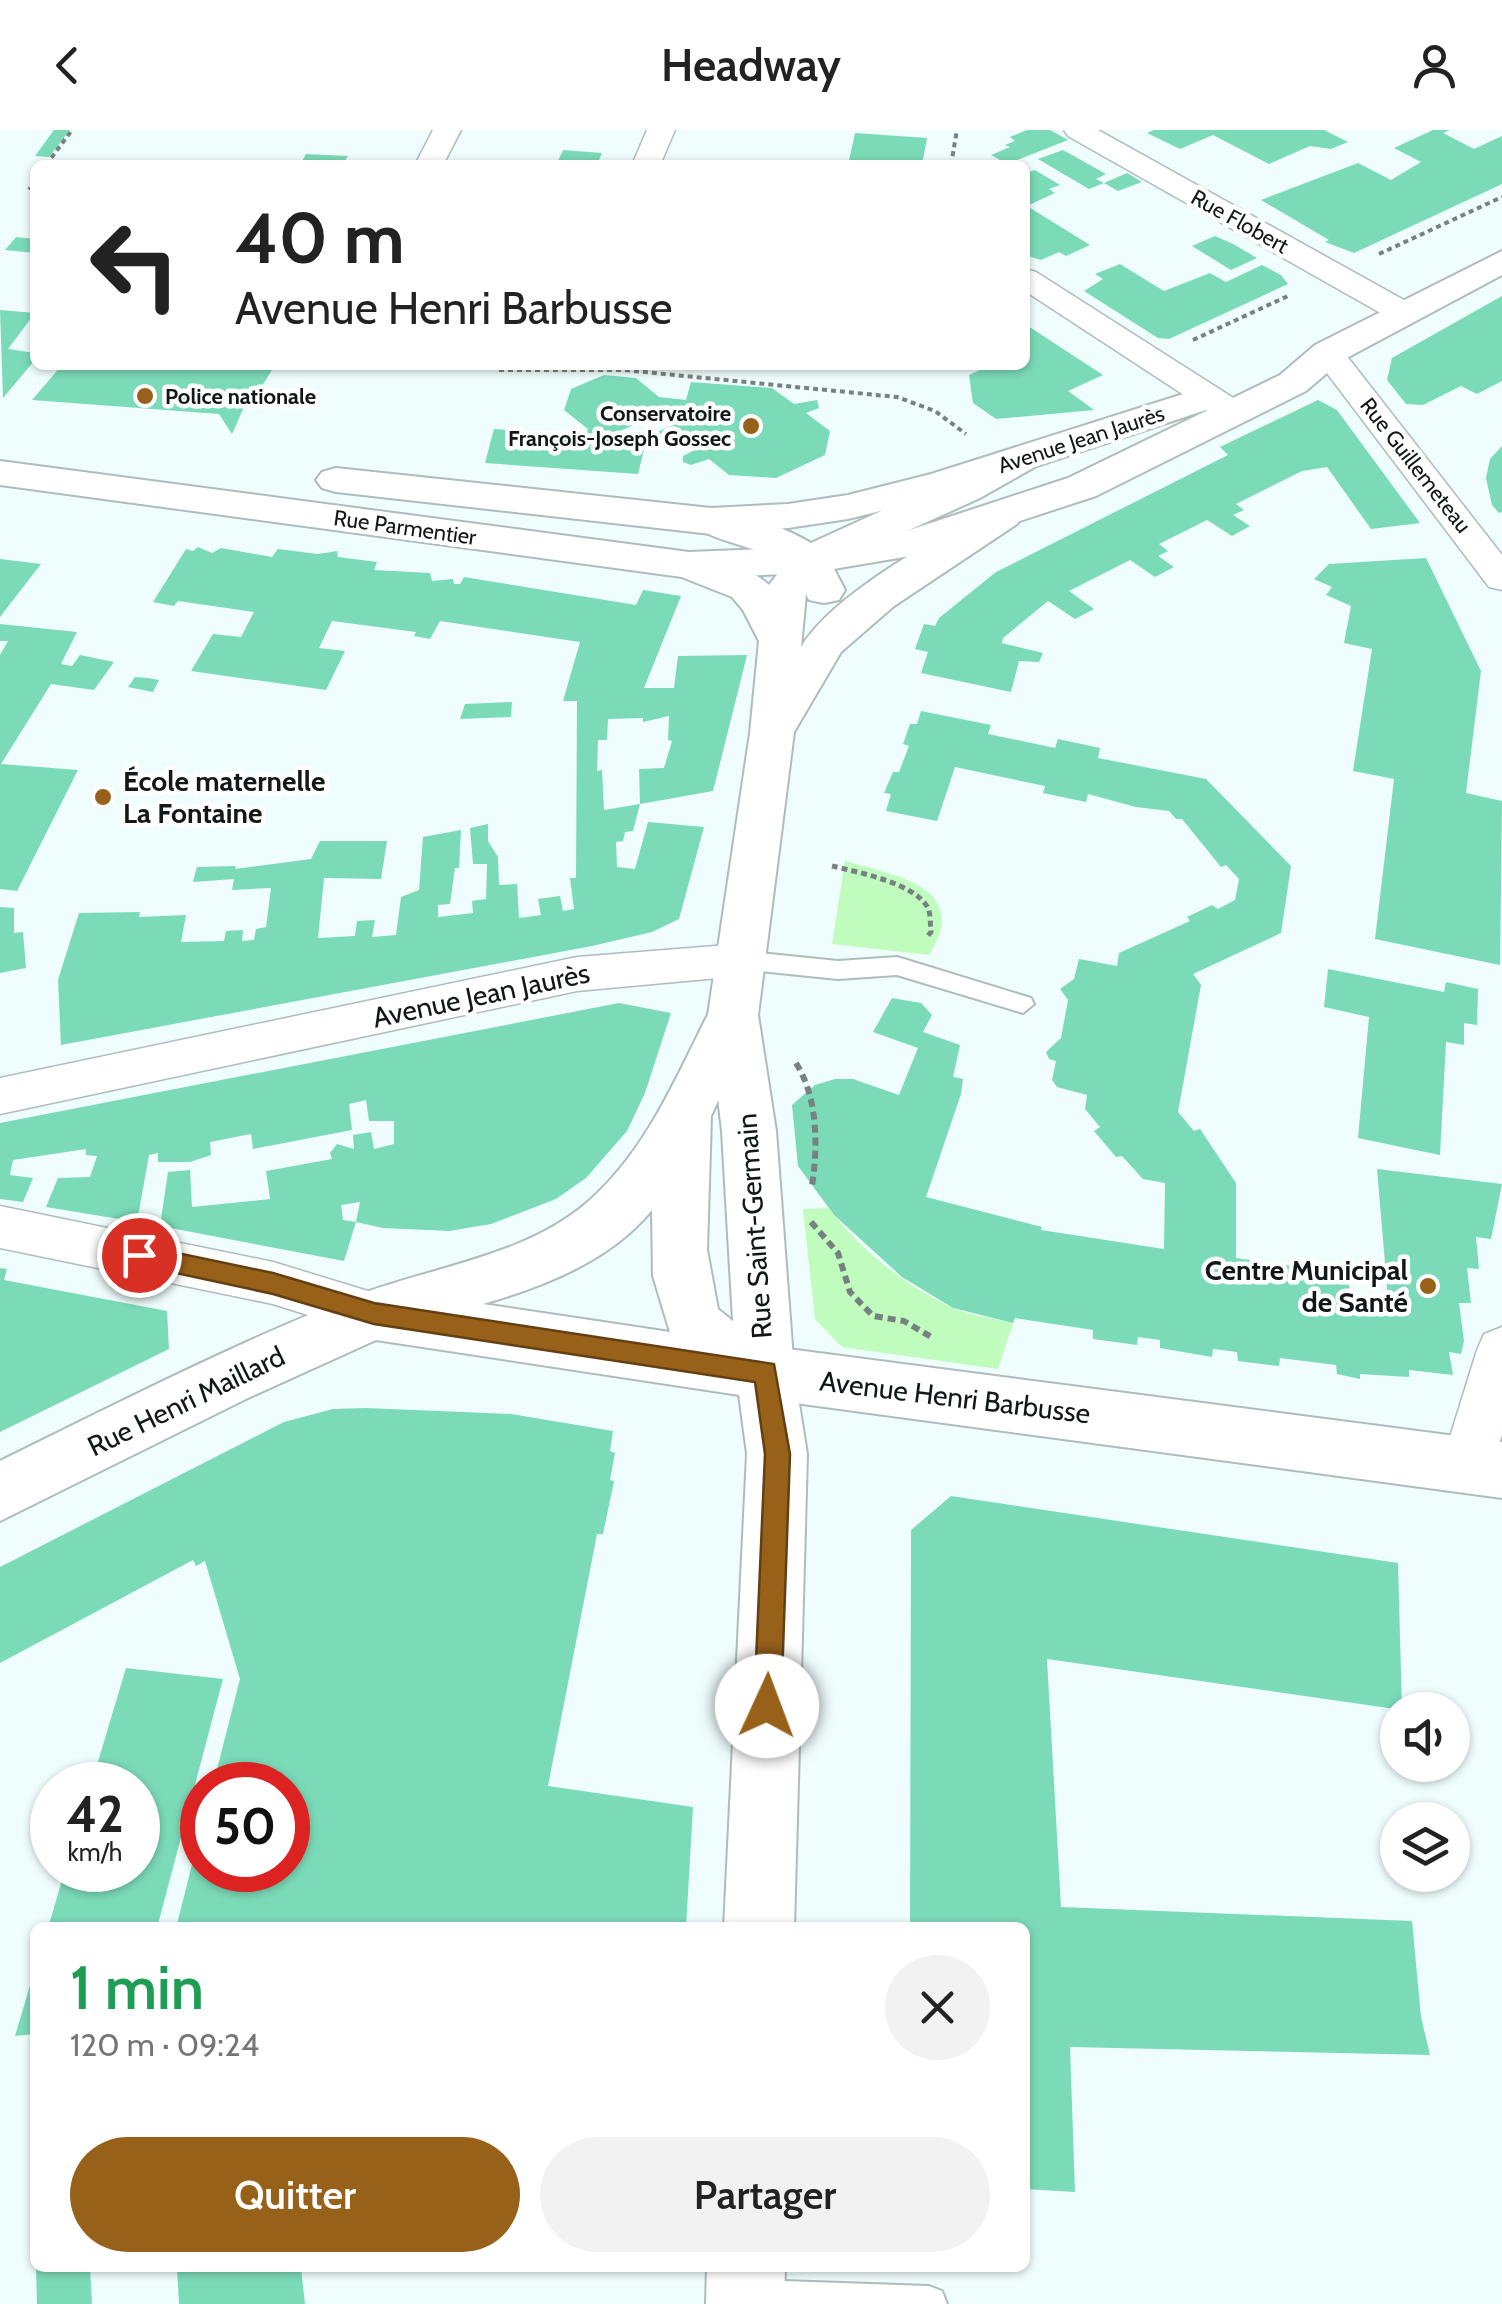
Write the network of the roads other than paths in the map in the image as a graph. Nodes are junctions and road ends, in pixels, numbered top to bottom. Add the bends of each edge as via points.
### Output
1 (447, 130) edge
2 (660, 130) edge
3 (1078, 130) edge
4 (432, 160) edge
5 (648, 160) edge
6 (1502, 262) edge
7 (1030, 281) edge
8 (1402, 312) junction
9 (1328, 353) junction
10 (1222, 405) junction
11 (0, 440) edge
12 (1019, 460) junction
13 (0, 473) edge
14 (1003, 515) junction
15 (710, 521) junction
16 (810, 560) junction
17 (690, 565) junction
18 (1502, 579) edge
19 (779, 639) junction
20 (825, 643) junction
21 (772, 733) junction
22 (740, 960) junction
23 (1023, 1004) dead end
24 (733, 1015) junction
25 (0, 1096) edge
26 (689, 1108) junction
27 (0, 1227) edge
28 (374, 1314) junction
29 (1502, 1350) edge
30 (765, 1372) junction
31 (1484, 1468) edge
32 (0, 1492) edge
33 (759, 1922) edge
34 (740, 2293) edge
35 (928, 2304) edge

1 - 4 street
2 - 5 street
3 - 8 street, Rue Flobert
6 - 8 main road, Avenue Jean Jaurès
7 - 10 street
8 - 9 main road, Avenue Jean Jaurès
9 - 10 main road, Avenue Jean Jaurès via 1293,383
9 - 18 street, Rue Guillemeteau
10 - 12 main road, Avenue Jean Jaurès
10 - 14 main road, Avenue Jean Jaurès via 1082,487
11 - 15 main road, Rue Parmentier
12 - 15 main road, Avenue Jean Jaurès via 848,506
12 - 16 main road
13 - 17 main road, Rue Parmentier
14 - 16 main road, Avenue Jean Jaurès via 902,546
14 - 20 main road via 879,596
15 - 16 main road
16 - 17 main road, Rue Parmentier
16 - 19 main road via 785,592
16 - 20 main road via 824,591
17 - 19 main road via 750,587
19 - 21 main road
20 - 21 main road
21 - 22 main road
22 - 23 lane via 838,970 897,966
22 - 24 main road, Rue Saint-Germain
22 - 25 street, Avenue Jean Jaurès via 578,974
24 - 26 main road, Rue Saint-Germain
24 - 30 main road, Rue Saint-Germain via 749,1132
26 - 28 main road, Rue Saint-Germain via 639,1187 566,1248
26 - 30 main road, Rue Saint-Germain via 680,1193 684,1298 694,1324
27 - 28 street, Avenue Henri Barbusse via 273,1283
28 - 30 main road, Avenue Henri Barbusse
28 - 32 main road, Rue Henri Maillard
29 - 31 street
30 - 31 main road, Avenue Henri Barbusse
30 - 33 main road via 777,1454
34 - 35 lane

